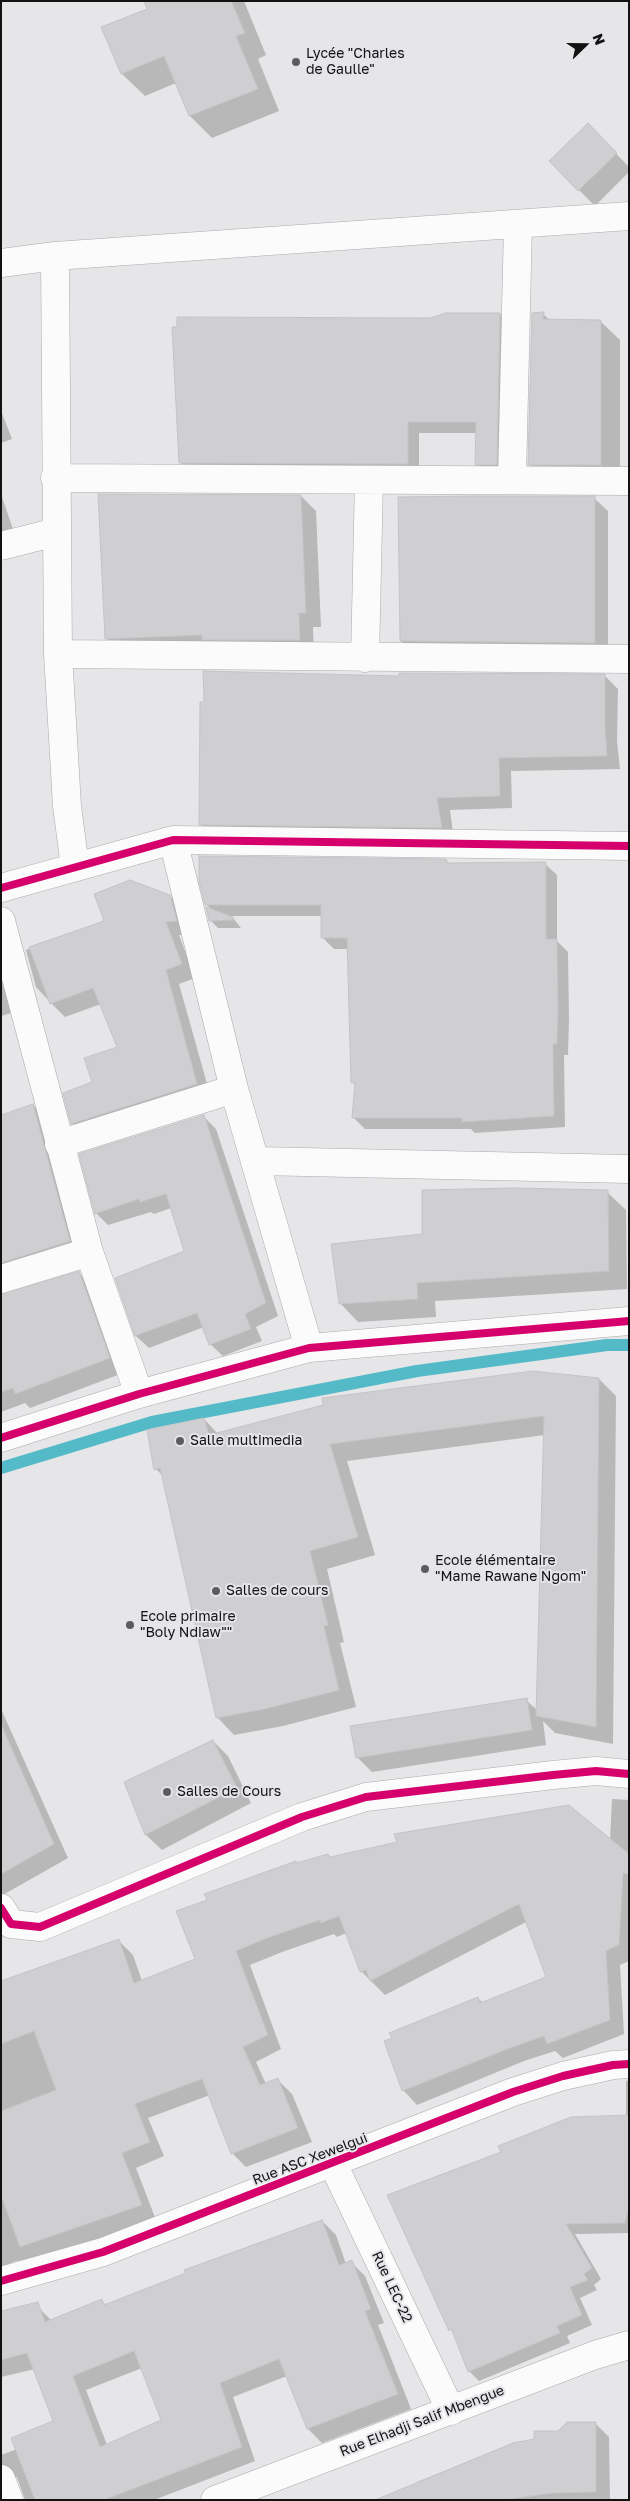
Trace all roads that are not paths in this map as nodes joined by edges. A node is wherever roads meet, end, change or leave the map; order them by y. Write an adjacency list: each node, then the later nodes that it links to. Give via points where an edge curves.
1 (629, 216): 2 (street)
2 (518, 224): 3 (street); 6 (street)
3 (55, 256): 4 (street); 5 (street)
4 (1, 263)
5 (55, 478): 7 (street); 9 (street)
6 (512, 478): 7 (street); 8 (street)
7 (369, 480): 12 (street)
8 (629, 481)
9 (56, 532): 10 (street); 11 (street)
10 (1, 546)
11 (58, 654): 12 (street); 16 (street, via 67,806)
12 (365, 658): 13 (street)
13 (629, 659)
14 (173, 840): 15 (street); 16 (street); 19 (street)
15 (629, 846)
16 (75, 868): 17 (street)
17 (1, 888)
18 (1, 921): 20 (street)
19 (234, 1090): 20 (street); 21 (street)
20 (59, 1144): 23 (street)
21 (257, 1161): 22 (street); 26 (street)
22 (629, 1169)
23 (89, 1252): 24 (street); 27 (street)
24 (1, 1278)
25 (629, 1321): 26 (street)
26 (309, 1348): 27 (street)
27 (139, 1394): 28 (street)
28 (1, 1438)
29 (629, 1774): 30 (street, via 596,1771 366,1797 302,1817 40,1926 11,1924)
30 (1, 1908)
31 (629, 2064): 32 (street, Rue ASC Xewelgui, via 563,2076 513,2092)
32 (333, 2164): 33 (street, Rue ASC Xewelgui, via 103,2252); 35 (street, Rue LEC-22)
33 (1, 2281)
34 (629, 2345): 35 (street, Rue Elhadji Salif Mbengue)
35 (451, 2411): 38 (street, Rue Elhadji Salif Mbengue)
36 (1, 2479): 37 (street)
37 (9, 2500)
38 (215, 2500)

